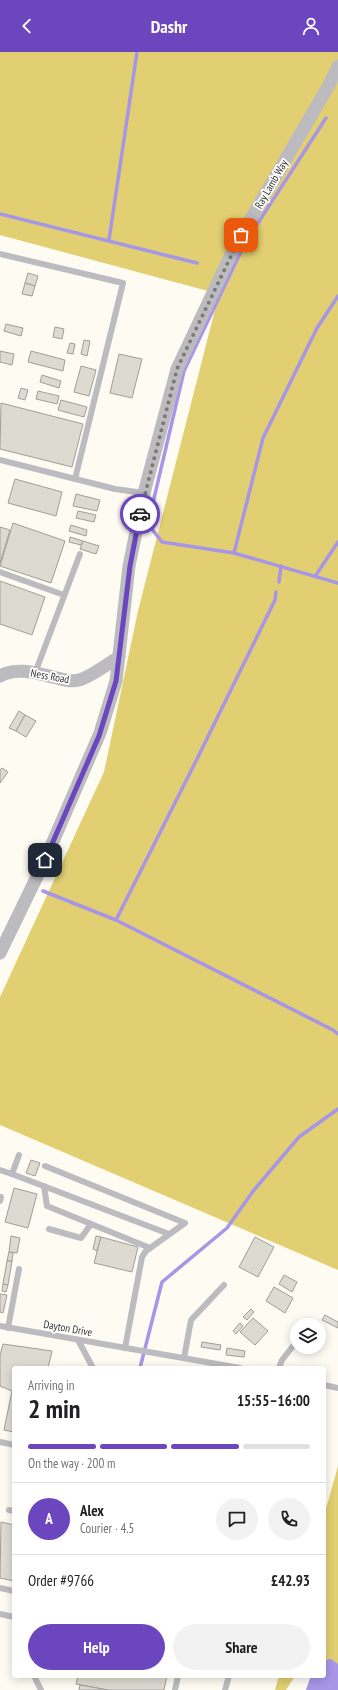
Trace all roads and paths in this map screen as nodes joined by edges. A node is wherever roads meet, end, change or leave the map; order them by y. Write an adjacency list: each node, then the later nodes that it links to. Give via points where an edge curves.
1 (338, 66): 5 (street, Ray Lamb Way, via 235,246 177,369)
2 (0, 254): 4 (lane, via 123,284)
3 (0, 460): 4 (lane)
4 (75, 479): 5 (lane)
5 (144, 493): 9 (street, Ray Lamb Way, via 130,566)
6 (80, 554): 8 (lane)
7 (0, 572): 8 (lane)
8 (64, 595): 10 (lane)
9 (119, 658): 10 (street, Ness Road, via 78,680 68,681); 12 (street, Ray Lamb Way, via 116,681 99,736 45,860)
10 (34, 673): 11 (street, Ness Road, via 18,671)
11 (0, 676)
12 (0, 953)
13 (19, 1156): 16 (lane)
14 (45, 1166): 20 (lane, via 186,1223)
15 (0, 1170): 16 (lane)
16 (12, 1174): 17 (lane)
17 (44, 1186): 18 (lane, via 47,1206); 20 (lane)
18 (91, 1224): 19 (lane, via 81,1238); 21 (lane)
19 (49, 1229)
20 (169, 1234): 21 (lane)
21 (150, 1248): 27 (lane, via 142,1257)
22 (19, 1268): 25 (lane)
23 (224, 1285): 29 (lane, via 192,1320)
24 (0, 1326): 25 (lane, Dayton Drive)
25 (8, 1328): 26 (lane, Dayton Drive)
26 (78, 1340): 27 (lane, Dayton Drive); 30 (lane)
27 (125, 1348): 29 (lane, Dayton Drive)
28 (290, 1350): 32 (lane)
29 (184, 1358): 31 (lane)
30 (92, 1366)
31 (229, 1366)
32 (280, 1366)
33 (326, 1385): 34 (lane)
34 (338, 1388)
35 (0, 1442): 36 (lane)
36 (12, 1445)
37 (0, 1588): 38 (lane)
38 (12, 1591)
39 (0, 1614): 40 (lane)
40 (12, 1617)
41 (35, 1678): 44 (lane)
42 (178, 1678): 45 (lane)
43 (228, 1678): 46 (lane)
44 (41, 1690)
45 (175, 1690)
46 (225, 1690)

